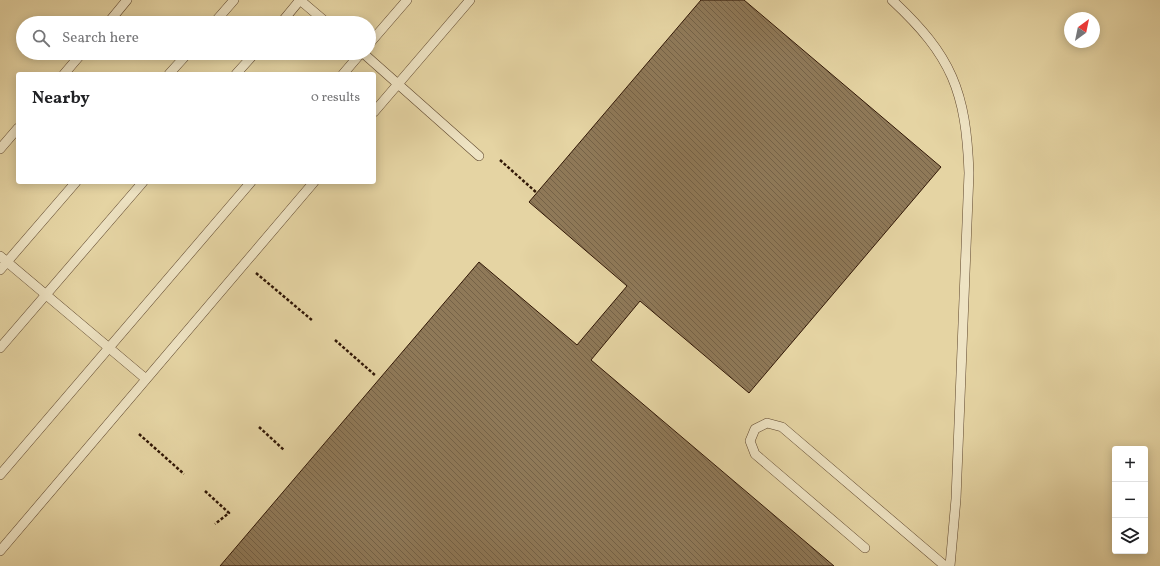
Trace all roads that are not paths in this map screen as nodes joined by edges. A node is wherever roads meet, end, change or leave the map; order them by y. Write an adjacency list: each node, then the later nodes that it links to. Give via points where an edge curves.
1 (127, 0): 7 (lane)
2 (234, 0): 8 (lane)
3 (300, 0): 9 (lane); 10 (lane)
4 (407, 0): 11 (lane)
5 (470, 0): 21 (lane)
6 (892, 0): 40 (lane, via 926,34 947,64 961,97 968,136 969,172 956,499)
7 (114, 16)
8 (220, 16)
9 (287, 16)
10 (319, 16)
11 (376, 36)
12 (76, 60): 17 (lane)
13 (182, 60): 18 (lane)
14 (249, 60): 19 (lane)
15 (356, 60): 20 (lane)
16 (370, 60): 21 (lane)
17 (66, 72)
18 (171, 72)
19 (238, 72)
20 (345, 72)
21 (398, 83): 22 (lane); 25 (lane)
22 (376, 110)
23 (16, 130): 24 (lane)
24 (0, 149)
25 (479, 156)
26 (74, 184): 30 (lane)
27 (141, 184): 32 (lane)
28 (249, 184): 34 (lane)
29 (312, 184): 35 (lane)
30 (3, 259): 31 (lane); 32 (lane)
31 (0, 270)
32 (45, 295): 33 (lane); 34 (lane)
33 (0, 348)
34 (109, 349): 35 (lane); 36 (lane)
35 (146, 379): 38 (lane)
36 (0, 475)
37 (865, 548): 39 (lane, via 755,454 750,441 755,429 767,423 782,427)
38 (0, 551)
39 (944, 566)
40 (950, 566)

